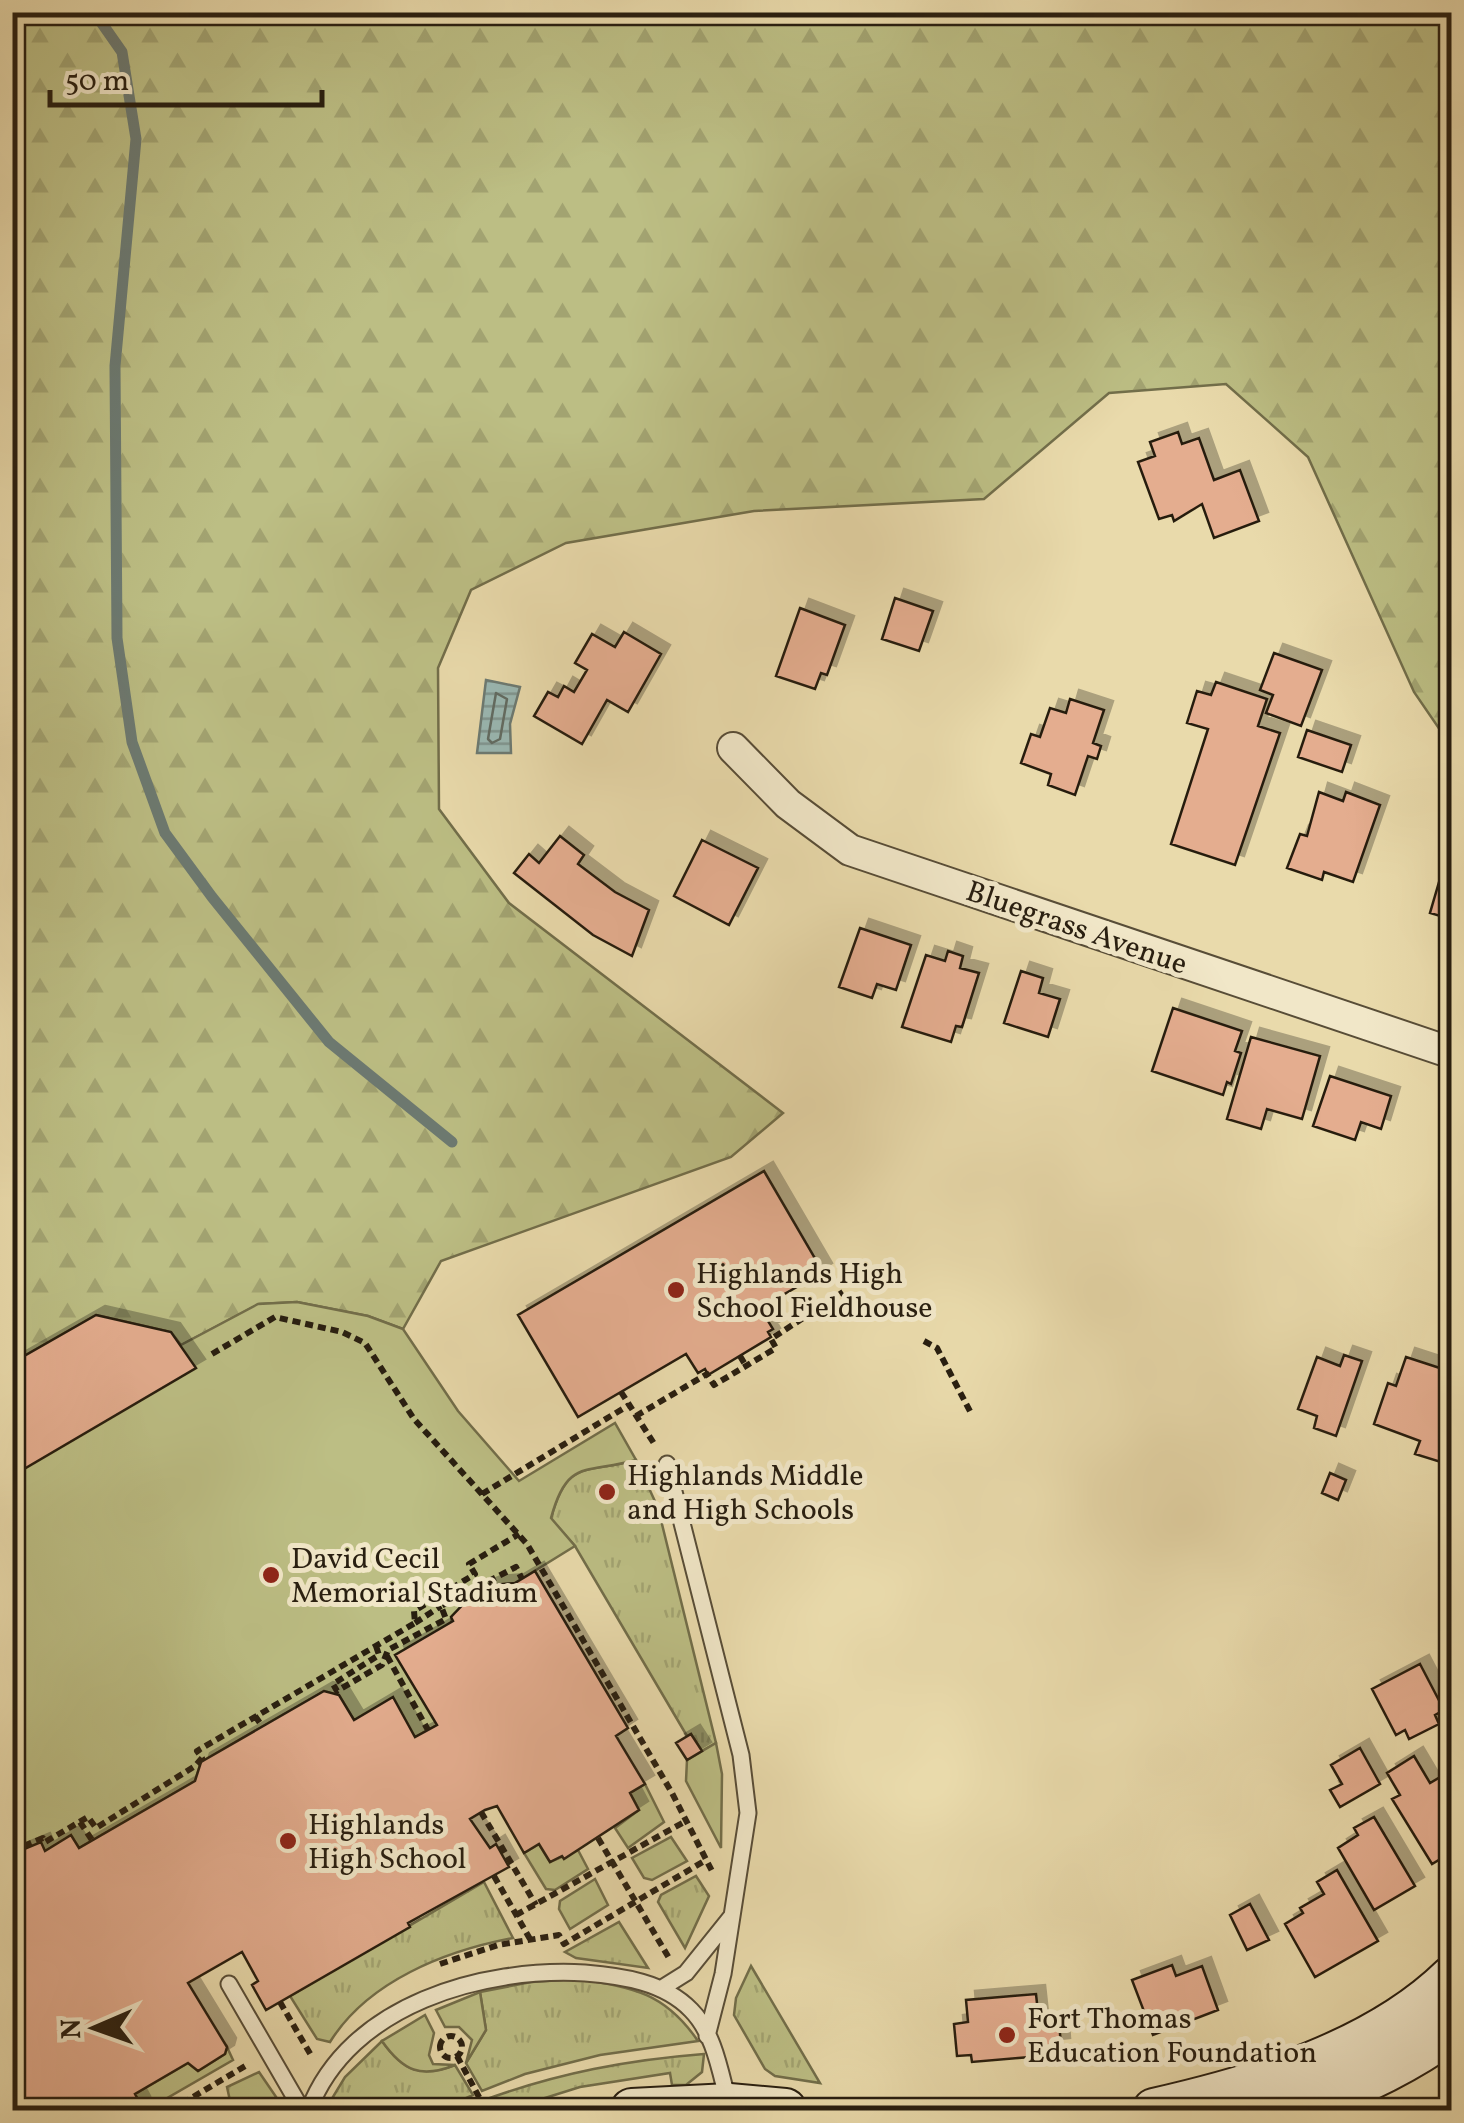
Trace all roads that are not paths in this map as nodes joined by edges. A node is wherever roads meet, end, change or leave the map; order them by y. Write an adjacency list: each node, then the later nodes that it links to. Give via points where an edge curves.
1 (733, 748): 2 (street, Bluegrass Avenue, via 788,804 850,850)
2 (1452, 1054)
3 (667, 1464): 4 (lane, via 741,1754 748,1813)
4 (734, 1914): 7 (lane); 9 (lane)
5 (1452, 1978): 11 (main road, via 1353,2045)
6 (229, 1984): 12 (lane)
7 (662, 1988): 9 (lane, via 693,2011); 12 (lane, via 611,1975 547,1971 452,1989 364,2037)
8 (1452, 2030): 15 (main road, via 1334,2095)
9 (707, 2036): 10 (lane)
10 (729, 2105): 13 (main road); 14 (main road)
11 (1181, 2107)
12 (305, 2110)
13 (632, 2110)
14 (785, 2110)
15 (1288, 2110)

